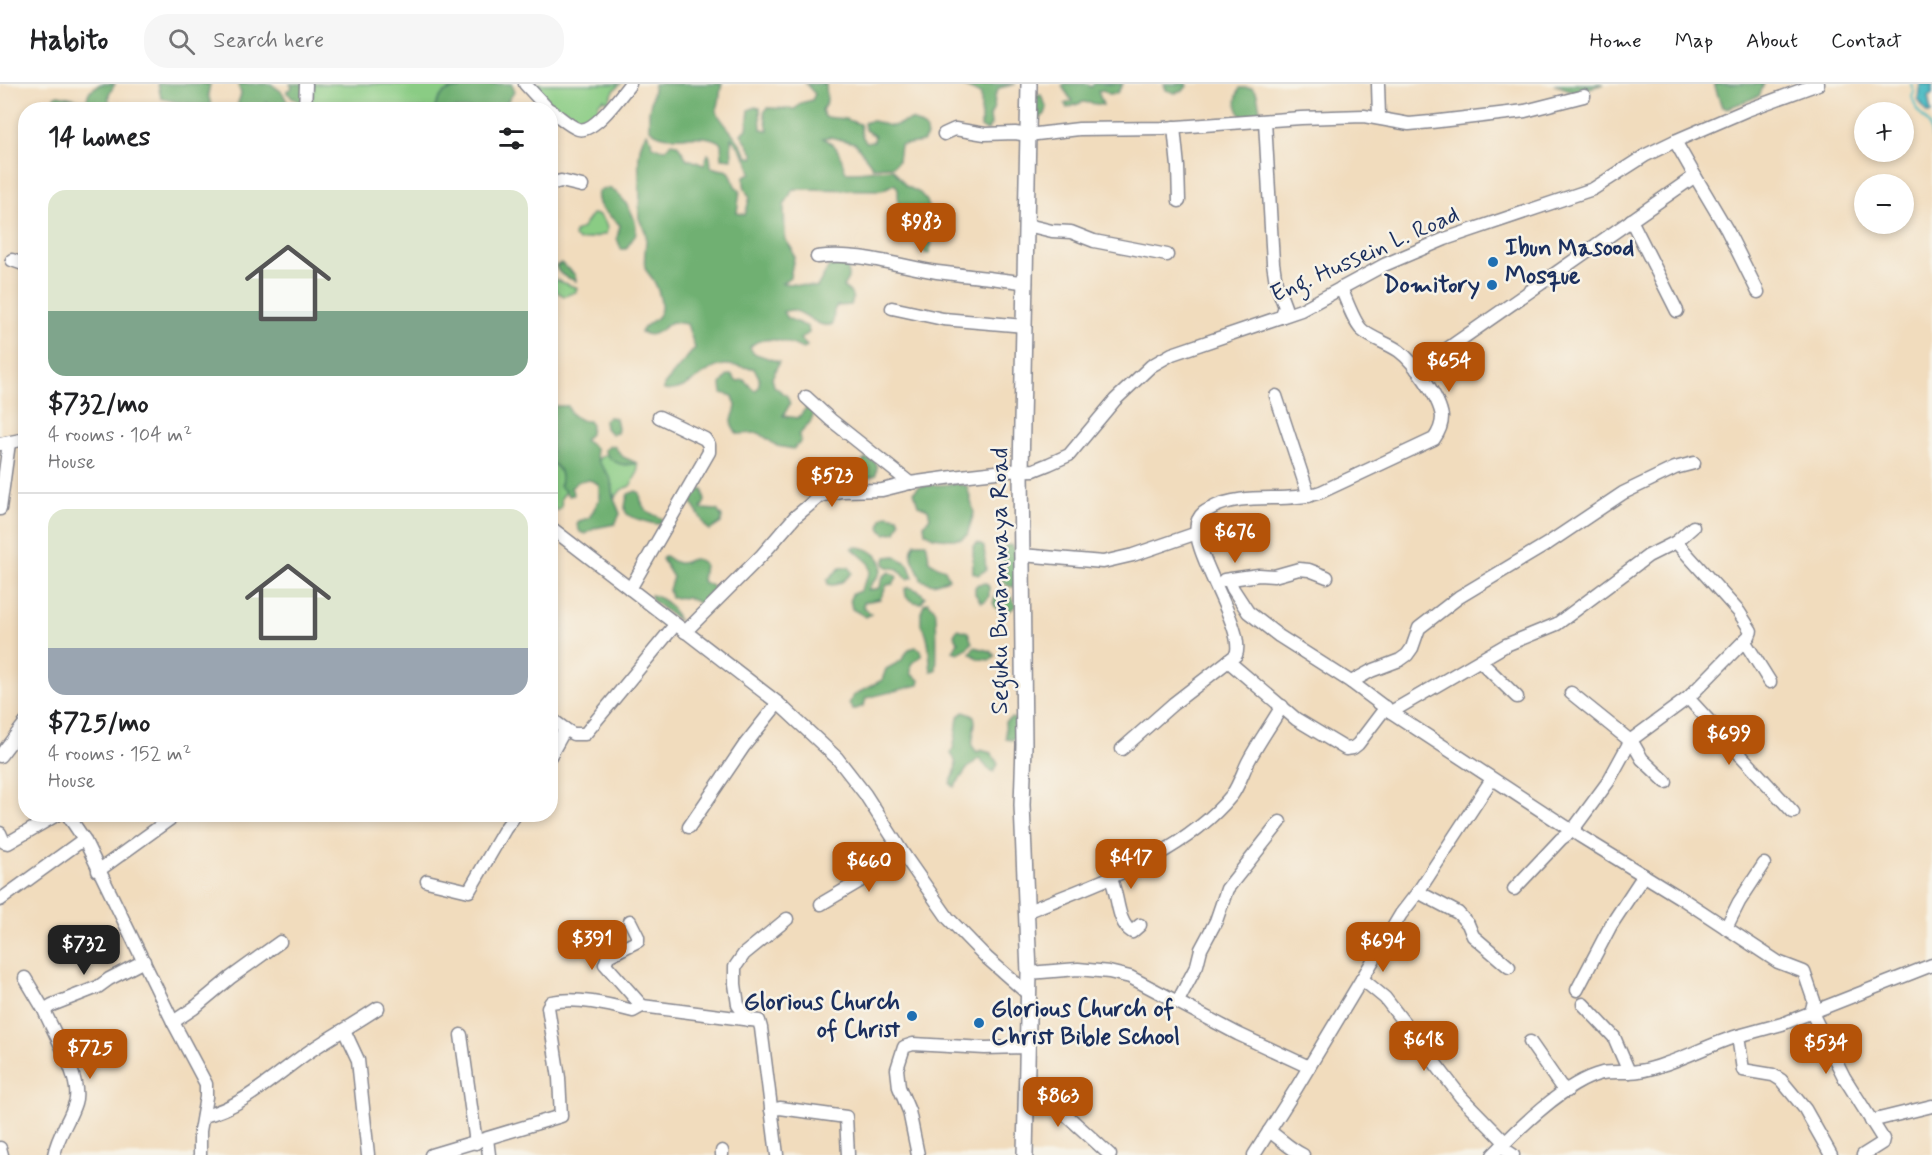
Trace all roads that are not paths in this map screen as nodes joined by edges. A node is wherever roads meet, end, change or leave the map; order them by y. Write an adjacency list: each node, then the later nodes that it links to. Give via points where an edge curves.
1 (306, 84): 8 (street)
2 (525, 84): 9 (street)
3 (630, 84): 10 (street, via 591,127 578,129)
4 (1029, 84): 15 (main road, Seguku Bunamwaya Road)
5 (1378, 84): 11 (street)
6 (1818, 84): 16 (street, Eng. Hussein L. Road)
7 (1584, 96): 11 (street, via 1525,111 1431,122 1409,124)
8 (305, 102)
9 (542, 102)
10 (558, 116)
11 (1379, 117): 12 (street)
12 (1265, 121): 13 (street); 32 (street, via 1273,263 1285,307)
13 (1174, 127): 15 (street, via 1079,129); 20 (street)
14 (944, 134): 15 (street, via 955,129)
15 (1028, 135): 22 (main road, Seguku Bunamwaya Road)
16 (1675, 141): 17 (street); 28 (street, Eng. Hussein L. Road, via 1593,189 1444,239)
17 (1695, 176): 21 (street); 29 (street)
18 (558, 182): 19 (street)
19 (582, 186)
20 (1179, 201)
21 (1631, 220): 31 (street); 34 (street)
22 (1027, 225): 23 (street); 27 (main road, Seguku Bunamwaya Road)
23 (1167, 255)
24 (817, 258): 27 (street, via 850,256)
25 (12, 260): 26 (street)
26 (18, 262)
27 (1026, 283): 33 (main road, Seguku Bunamwaya Road)
28 (1341, 288): 32 (street, Eng. Hussein L. Road); 34 (street, via 1360,329 1400,351)
29 (1758, 292)
30 (892, 308): 33 (street, via 943,319)
31 (1677, 311)
32 (1281, 317): 40 (street, Eng. Hussein L. Road, via 1161,360 1115,400 1069,454 1042,467)
33 (1025, 326): 40 (main road, Seguku Bunamwaya Road)
34 (1417, 370): 42 (street, via 1442,418 1434,438)
35 (1276, 396): 42 (street)
36 (806, 397): 41 (street)
37 (659, 417): 52 (street, via 705,439 709,452)
38 (5, 444): 43 (street)
39 (1694, 463): 57 (street, via 1623,494 1459,597 1419,628 1407,655)
40 (1021, 471): 41 (street, Eng. Hussein L. Road); 48 (main road, Seguku Bunamwaya Road)
41 (910, 483): 53 (street, Eng. Hussein L. Road, via 829,493 813,501)
42 (1309, 496): 46 (street, via 1252,499 1216,506 1202,513)
43 (0, 509)
44 (1693, 527): 47 (street)
45 (558, 533): 52 (street)
46 (1197, 533): 48 (street, via 1103,562); 50 (street)
47 (1676, 542): 54 (street, via 1739,612 1751,632); 56 (street, via 1648,556 1557,624 1506,645)
48 (1022, 555): 94 (main road, Seguku Bunamwaya Road)
49 (1327, 577): 51 (street, via 1299,569 1274,576)
50 (1214, 580): 51 (street); 55 (street, via 1238,643 1236,655)
51 (1229, 580): 57 (street, via 1248,612)
52 (630, 589): 53 (street)
53 (680, 629): 62 (street); 66 (street, Eng. Hussein L. Road, via 585,734)
54 (1745, 642): 58 (street); 61 (street)
55 (1228, 661): 63 (street); 70 (street)
56 (1480, 661): 60 (street); 64 (street)
57 (1351, 682): 64 (street)
58 (1770, 682)
59 (1571, 693): 68 (street)
60 (1517, 697)
61 (1688, 698): 68 (street); 74 (street)
62 (778, 704): 80 (street); 84 (street, via 837,758)
63 (1282, 706): 64 (street, via 1346,749 1358,744); 88 (street, via 1249,759 1234,793 1206,823 1173,846)
64 (1389, 710): 72 (street)
65 (558, 724): 66 (street)
66 (565, 729): 69 (street)
67 (18, 732): 71 (street)
68 (1631, 740): 73 (street, via 1642,759); 81 (street, via 1608,782)
69 (558, 742)
70 (1122, 749)
71 (0, 756)
72 (1492, 778): 81 (street); 91 (street)
73 (1666, 782)
74 (1793, 813)
75 (44, 822): 82 (street, via 8,843)
76 (72, 822): 83 (street)
77 (166, 822): 86 (street)
78 (510, 822): 89 (street, via 469,891)
79 (1280, 822): 108 (street, via 1227,889)
80 (689, 827)
81 (1572, 831): 87 (street); 90 (street)
82 (0, 833)
83 (84, 839): 86 (street); 92 (street)
84 (904, 855): 93 (street); 107 (street, via 948,918)
85 (1764, 864): 98 (street)
86 (98, 871): 100 (street)
87 (1644, 875): 98 (street); 106 (street, via 1611,925)
88 (1110, 877): 94 (street); 97 (street, via 1124,925 1132,932)
89 (427, 881)
90 (1514, 889)
91 (1418, 892): 102 (street, via 1458,913 1473,936); 105 (street)
92 (0, 900)
93 (821, 904)
94 (1026, 912): 103 (main road, Seguku Bunamwaya Road)
95 (787, 919): 114 (street, via 744,954 735,967 738,1005)
96 (630, 921): 110 (street, via 638,941 608,956 605,964)
97 (1140, 925)
98 (1726, 928): 113 (street, via 1778,962 1804,972 1814,1001)
99 (280, 942): 115 (street)
100 (144, 961): 112 (street, via 98,987); 115 (street)
101 (1932, 965): 113 (street)
102 (1509, 967)
103 (1029, 973): 107 (main road, Seguku Bunamwaya Road); 108 (street, via 1078,969 1109,972 1130,977)
104 (25, 978): 112 (street)
105 (1362, 979): 121 (street); 131 (street, via 1385,998)
106 (1577, 990)
107 (1028, 994): 120 (main road, Seguku Bunamwaya Road)
108 (1178, 1002): 121 (street)
109 (1583, 1004): 122 (street, via 1614,1037)
110 (642, 1006): 114 (street); 130 (street, via 633,1011 603,1003 551,1002 548,1011 561,1116)
111 (378, 1008): 116 (street)
112 (44, 1010): 134 (street, via 75,1081 75,1103)
113 (1812, 1013): 118 (street); 128 (street)
114 (749, 1020): 126 (street, via 759,1021 761,1028)
115 (173, 1022): 127 (street, via 206,1084)
116 (344, 1030): 127 (street, via 225,1110); 136 (street, via 358,1060)
117 (461, 1035): 130 (street)
118 (1738, 1036): 122 (street, via 1665,1064); 147 (street, via 1743,1070 1781,1080 1805,1109)
119 (1530, 1042): 124 (street)
120 (1027, 1047): 123 (main road, Seguku Bunamwaya Road); 141 (street, via 904,1047 897,1069 898,1087 909,1111)
121 (1309, 1067): 129 (street)
122 (1629, 1071): 124 (street, via 1598,1075)
123 (1027, 1078): 142 (main road, Seguku Bunamwaya Road); 143 (street)
124 (1567, 1091): 131 (street)
125 (1932, 1106): 128 (street)
126 (771, 1110): 139 (street); 140 (street, via 846,1117)
127 (203, 1116): 135 (street)
128 (1871, 1121): 148 (street, via 1883,1142)
129 (1269, 1131): 144 (street); 145 (street)
130 (482, 1141): 137 (street); 138 (street)
131 (1500, 1148): 146 (street)
132 (0, 1149): 133 (street)
133 (2, 1155)
134 (54, 1155)
135 (200, 1155)
136 (368, 1155)
137 (431, 1155)
138 (489, 1155)
139 (777, 1155)
140 (848, 1155)
141 (918, 1155)
142 (1025, 1155)
143 (1110, 1155)
144 (1254, 1155)
145 (1303, 1155)
146 (1513, 1155)
147 (1832, 1155)
148 (1863, 1155)

